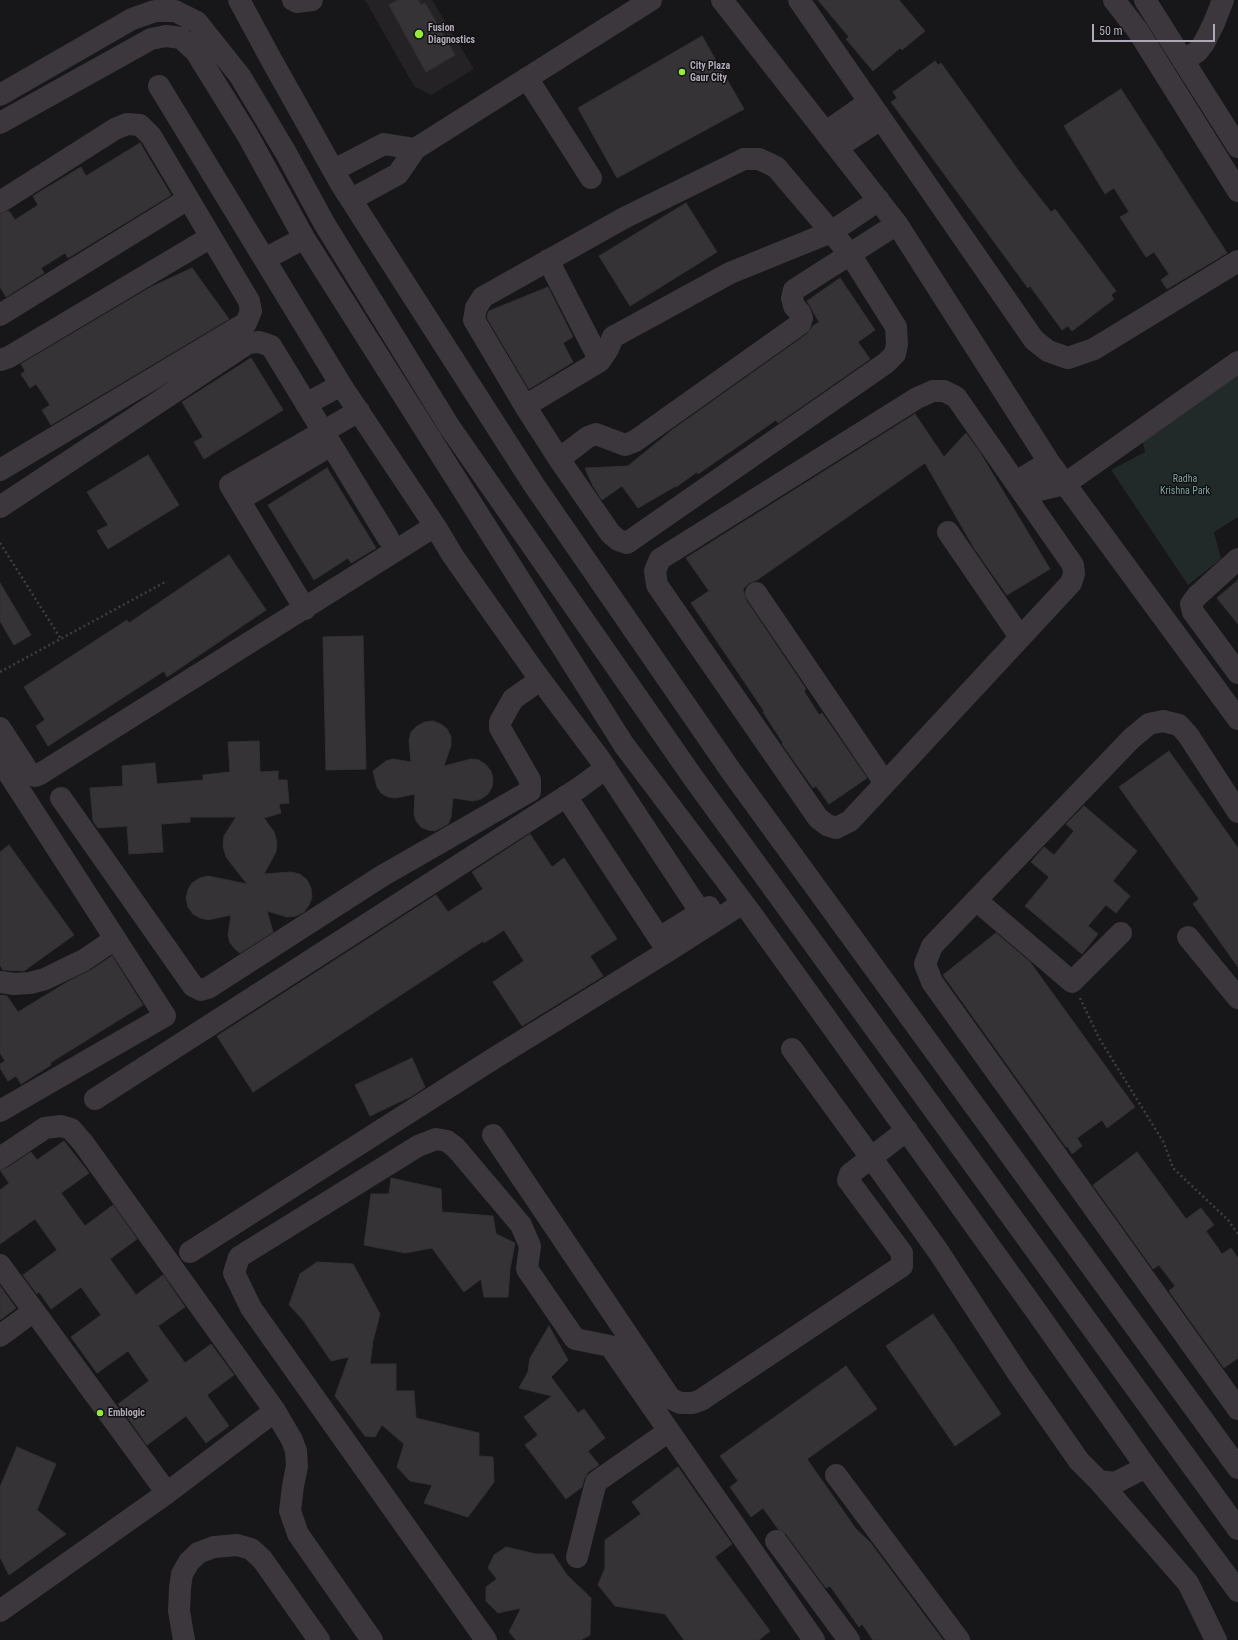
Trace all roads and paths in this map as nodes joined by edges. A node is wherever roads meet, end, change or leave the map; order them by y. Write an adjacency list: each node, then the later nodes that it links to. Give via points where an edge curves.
1 (239, 0): 12 (street)
2 (293, 0): 3 (street)
3 (312, 0)
4 (650, 0): 15 (street)
5 (722, 0): 21 (street)
6 (799, 0): 19 (street)
7 (1114, 0): 26 (street, via 1138,31)
8 (1145, 0): 13 (street)
9 (1223, 0): 13 (street, via 1204,43 1198,51)
10 (173, 6): 11 (street); 14 (street, via 197,22); 18 (street, via 132,19)
11 (175, 37): 16 (street, via 182,38 196,52); 20 (street, via 151,39)
12 (272, 61): 14 (street); 24 (street)
13 (1183, 61): 22 (street)
14 (240, 76): 16 (street); 102 (street, via 324,223 449,426 692,776)
15 (528, 78): 23 (street); 25 (street)
16 (213, 80): 34 (street, via 248,136)
17 (159, 86): 36 (street)
18 (0, 95)
19 (875, 111): 21 (street); 38 (street, via 1034,340 1048,351 1068,358 1094,349)
20 (0, 123)
21 (832, 140): 29 (street)
22 (1238, 147)
23 (415, 149): 24 (street, via 384,144); 28 (street, via 398,174)
24 (334, 170): 28 (street)
25 (591, 178)
26 (1238, 191)
27 (188, 199): 30 (street, via 151,136 140,125 127,124 115,129); 33 (street); 39 (street)
28 (352, 199): 100 (street, via 534,485 731,771)
29 (879, 200): 31 (street); 32 (street)
30 (0, 202)
31 (897, 224): 35 (street); 49 (street)
32 (831, 232): 35 (street); 37 (street, via 776,167 759,159 744,159 624,218); 41 (street, via 730,273 634,324 613,336)
33 (210, 237): 40 (street); 50 (street, via 249,301 251,311 246,323)
34 (304, 238): 36 (street); 69 (street)
35 (850, 254): 48 (street, via 794,290 794,306 802,318 800,324 788,333 635,441 625,445 596,434 588,437); 48 (street, via 896,328 895,354 886,363 627,543 610,533)
36 (265, 260): 43 (street)
37 (548, 260): 41 (street); 45 (street, via 484,296 476,308 474,320)
38 (1238, 261)
39 (0, 316)
40 (0, 360)
41 (600, 361): 45 (street)
42 (1238, 362): 51 (street)
43 (341, 385): 44 (street); 46 (street)
44 (306, 404): 47 (street); 53 (street, via 271,346 259,342 248,343)
45 (525, 406): 48 (street)
46 (359, 411): 47 (street); 54 (street)
47 (327, 438): 56 (street); 61 (street, via 230,485)
48 (559, 460)
49 (1049, 462): 51 (street); 52 (street)
50 (0, 470)
51 (1065, 484): 52 (street, via 1039,490); 67 (street)
52 (1022, 490): 62 (street, via 1073,565 1074,574 1071,583); 72 (street, via 956,397 944,391 933,391 917,398 660,559 655,571 657,585 818,818 836,828 850,821)
53 (0, 507)
54 (435, 526): 61 (street); 66 (street, via 452,556)
55 (948, 532): 62 (street)
56 (388, 538)
57 (0, 543): 63 (path)
58 (1238, 559): 65 (street, via 1191,604 1193,612)
59 (167, 581): 63 (path)
60 (756, 593): 72 (street)
61 (305, 609): 68 (street, via 40,774 30,774)
62 (1020, 637): 72 (street)
63 (61, 639): 64 (path)
64 (0, 672)
65 (1238, 674)
66 (540, 680): 70 (street); 74 (street, via 513,699 500,722 500,728 530,780 530,791 382,876 208,988 201,990 193,986)
67 (1238, 719)
68 (0, 728)
69 (624, 745): 70 (street); 76 (street)
70 (602, 763): 73 (street); 78 (street)
71 (3, 769): 81 (street)
72 (885, 783)
73 (566, 796): 82 (street); 87 (street)
74 (61, 798)
75 (1238, 812): 77 (street, via 1179,725 1163,721 1149,724 1132,738)
76 (739, 897): 78 (street); 89 (street)
77 (976, 900): 84 (street); 98 (street, via 932,946 925,964 932,982)
78 (705, 919): 82 (street)
79 (1121, 934): 84 (street)
80 (1188, 938): 85 (street)
81 (115, 939): 83 (street, via 84,960 45,980 14,984); 88 (street, via 165,1016)
82 (664, 945): 94 (street, via 496,1057)
83 (0, 982)
84 (1072, 982): 93 (path, via 1099,1038 1164,1142 1173,1168 1228,1220)
85 (1238, 998)
86 (792, 1049): 92 (street)
87 (95, 1099)
88 (0, 1111)
89 (907, 1130): 92 (street); 103 (street)
90 (493, 1135): 92 (street, via 670,1398 680,1403 701,1400 902,1266 902,1253 848,1180 850,1174)
91 (0, 1158): 99 (street, via 45,1128 61,1126 71,1129)
92 (871, 1158): 106 (street, via 938,1251 1074,1455)
93 (1238, 1234)
94 (190, 1252)
95 (0, 1265): 96 (street)
96 (34, 1311): 97 (street); 107 (street)
97 (0, 1336)
98 (1238, 1409)
99 (275, 1411): 107 (street); 115 (street, via 296,1452 297,1466 290,1511 298,1534)
100 (1210, 1430): 102 (street); 104 (street)
101 (669, 1431): 110 (street, via 596,1482); 116 (street, via 610,1346 575,1339 526,1269 530,1246 521,1225 456,1148 447,1141 436,1139 418,1146 239,1257 234,1273 251,1308); 117 (street)
102 (1182, 1450): 108 (street)
103 (1146, 1467): 106 (street, via 1115,1483); 111 (street)
104 (1238, 1468)
105 (836, 1475): 119 (street)
106 (1099, 1481): 120 (street, via 1188,1584)
107 (167, 1493): 112 (street)
108 (1238, 1529)
109 (776, 1541): 118 (street)
110 (577, 1557)
111 (1238, 1591)
112 (0, 1611)
113 (315, 1639): 114 (street, via 262,1559 251,1549 237,1545 214,1547 198,1553 182,1574 179,1611)
114 (184, 1640)
115 (372, 1640)
116 (486, 1640)
117 (814, 1640)
118 (849, 1640)
119 (959, 1640)
120 (1216, 1640)

